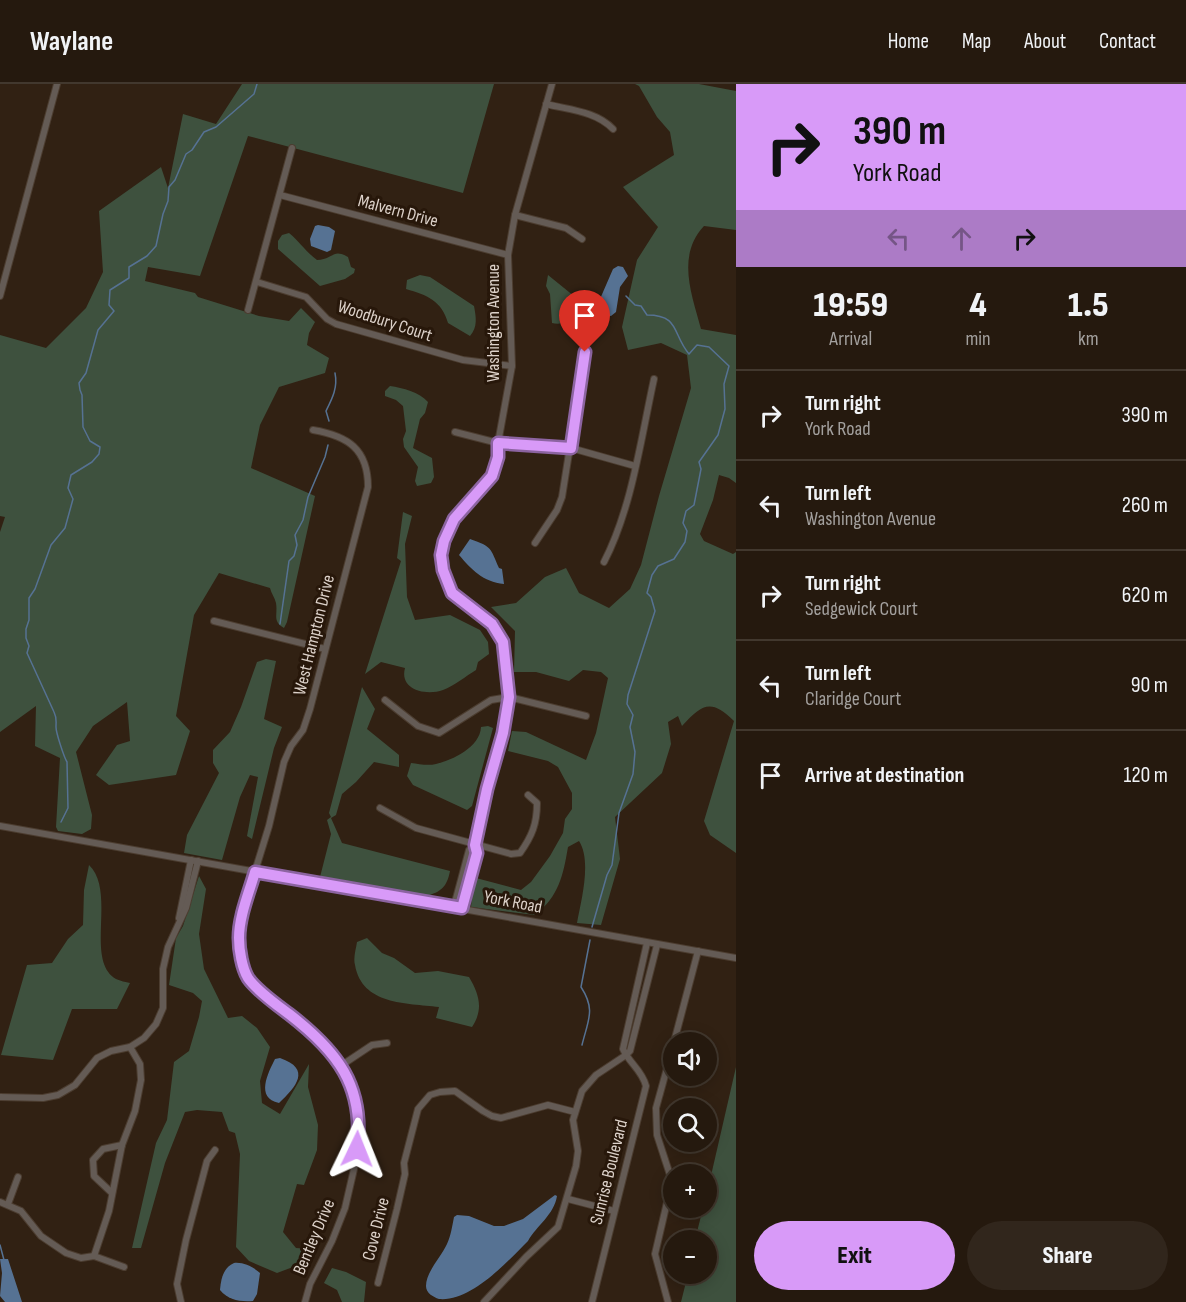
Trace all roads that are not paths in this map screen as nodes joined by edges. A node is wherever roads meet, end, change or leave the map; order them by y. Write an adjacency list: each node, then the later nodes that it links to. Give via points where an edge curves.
1 (57, 84): 11 (street)
2 (552, 84): 3 (street, Washington Avenue)
3 (546, 104): 4 (street, via 595,116); 7 (street, Washington Avenue)
4 (613, 129)
5 (292, 148): 6 (street)
6 (280, 195): 9 (street, Malvern Drive); 10 (street)
7 (515, 215): 8 (street, via 566,228); 9 (street, Washington Avenue)
8 (582, 239)
9 (508, 255): 14 (street, Washington Avenue)
10 (257, 282): 12 (street); 14 (street, Woodbury Court, via 306,297 336,324 463,360)
11 (0, 296)
12 (248, 310)
13 (585, 352): 19 (street)
14 (512, 366): 18 (street, Washington Avenue)
15 (654, 379): 20 (street)
16 (313, 430): 24 (street, West Hampton Drive, via 335,434 356,448 368,470 368,487)
17 (455, 432): 18 (street)
18 (498, 443): 19 (street); 25 (street, Washington Avenue, via 492,476 454,519 441,555 452,593 492,624 503,642)
19 (571, 448): 20 (street); 21 (street, via 562,497)
20 (635, 466): 22 (street)
21 (534, 543)
22 (604, 562)
23 (214, 621): 24 (street)
24 (325, 649): 33 (street, West Hampton Drive, via 303,730 284,762)
25 (509, 697): 26 (street, via 491,700 440,733 418,726); 27 (street); 31 (street, Washington Avenue)
26 (385, 700)
27 (586, 716)
28 (528, 795): 31 (street, via 537,803 537,817 532,836 520,853)
29 (380, 808): 31 (street, via 416,828)
30 (0, 826): 32 (street, York Road)
31 (475, 845): 34 (street, Washington Avenue, via 469,850); 35 (street, Washington Avenue, via 477,853)
32 (194, 860): 33 (street, York Road); 42 (street, via 163,969 163,1008 156,1024)
33 (255, 872): 34 (street, York Road); 44 (street, Bentley Drive, via 239,937 248,978)
34 (454, 906): 35 (street, York Road)
35 (462, 908): 36 (street, York Road)
36 (646, 943): 37 (street, York Road); 43 (street, via 623,1048)
37 (657, 945): 38 (street, York Road); 43 (street, via 632,1047)
38 (698, 951): 39 (street, York Road); 40 (street)
39 (736, 958)
40 (677, 1032)
41 (387, 1043): 44 (street, via 372,1045)
42 (130, 1047): 46 (street, via 98,1058 75,1085 58,1095); 48 (street, via 140,1064 141,1080)
43 (626, 1055): 47 (street, Sunrise Boulevard, via 586,1084); 55 (street, Sunrise Boulevard, via 646,1086)
44 (342, 1065): 60 (street, Bentley Drive, via 354,1094 360,1129 354,1169 345,1208)
45 (663, 1083): 63 (street, via 656,1108 657,1135 672,1181 655,1254)
46 (0, 1097)
47 (575, 1112): 52 (street, Sunrise Boulevard, via 578,1151); 58 (street, Cove Drive, via 548,1105 501,1118 483,1111 455,1091 430,1095 418,1109)
48 (122, 1145): 51 (street); 51 (street, via 103,1149 93,1160 94,1176)
49 (215, 1150): 59 (street, via 207,1161 186,1240 177,1284)
50 (18, 1177): 54 (street)
51 (112, 1193): 56 (street)
52 (568, 1199): 55 (street); 61 (street, Sunrise Boulevard, via 558,1227)
53 (0, 1202): 54 (street)
54 (8, 1204): 56 (street, via 21,1211 41,1236 66,1254)
55 (614, 1211): 62 (street, Sunrise Boulevard)
56 (94, 1256): 57 (street)
57 (124, 1267)
58 (378, 1283)
59 (181, 1302)
60 (305, 1302)
61 (484, 1302)
62 (592, 1302)
63 (668, 1302)

